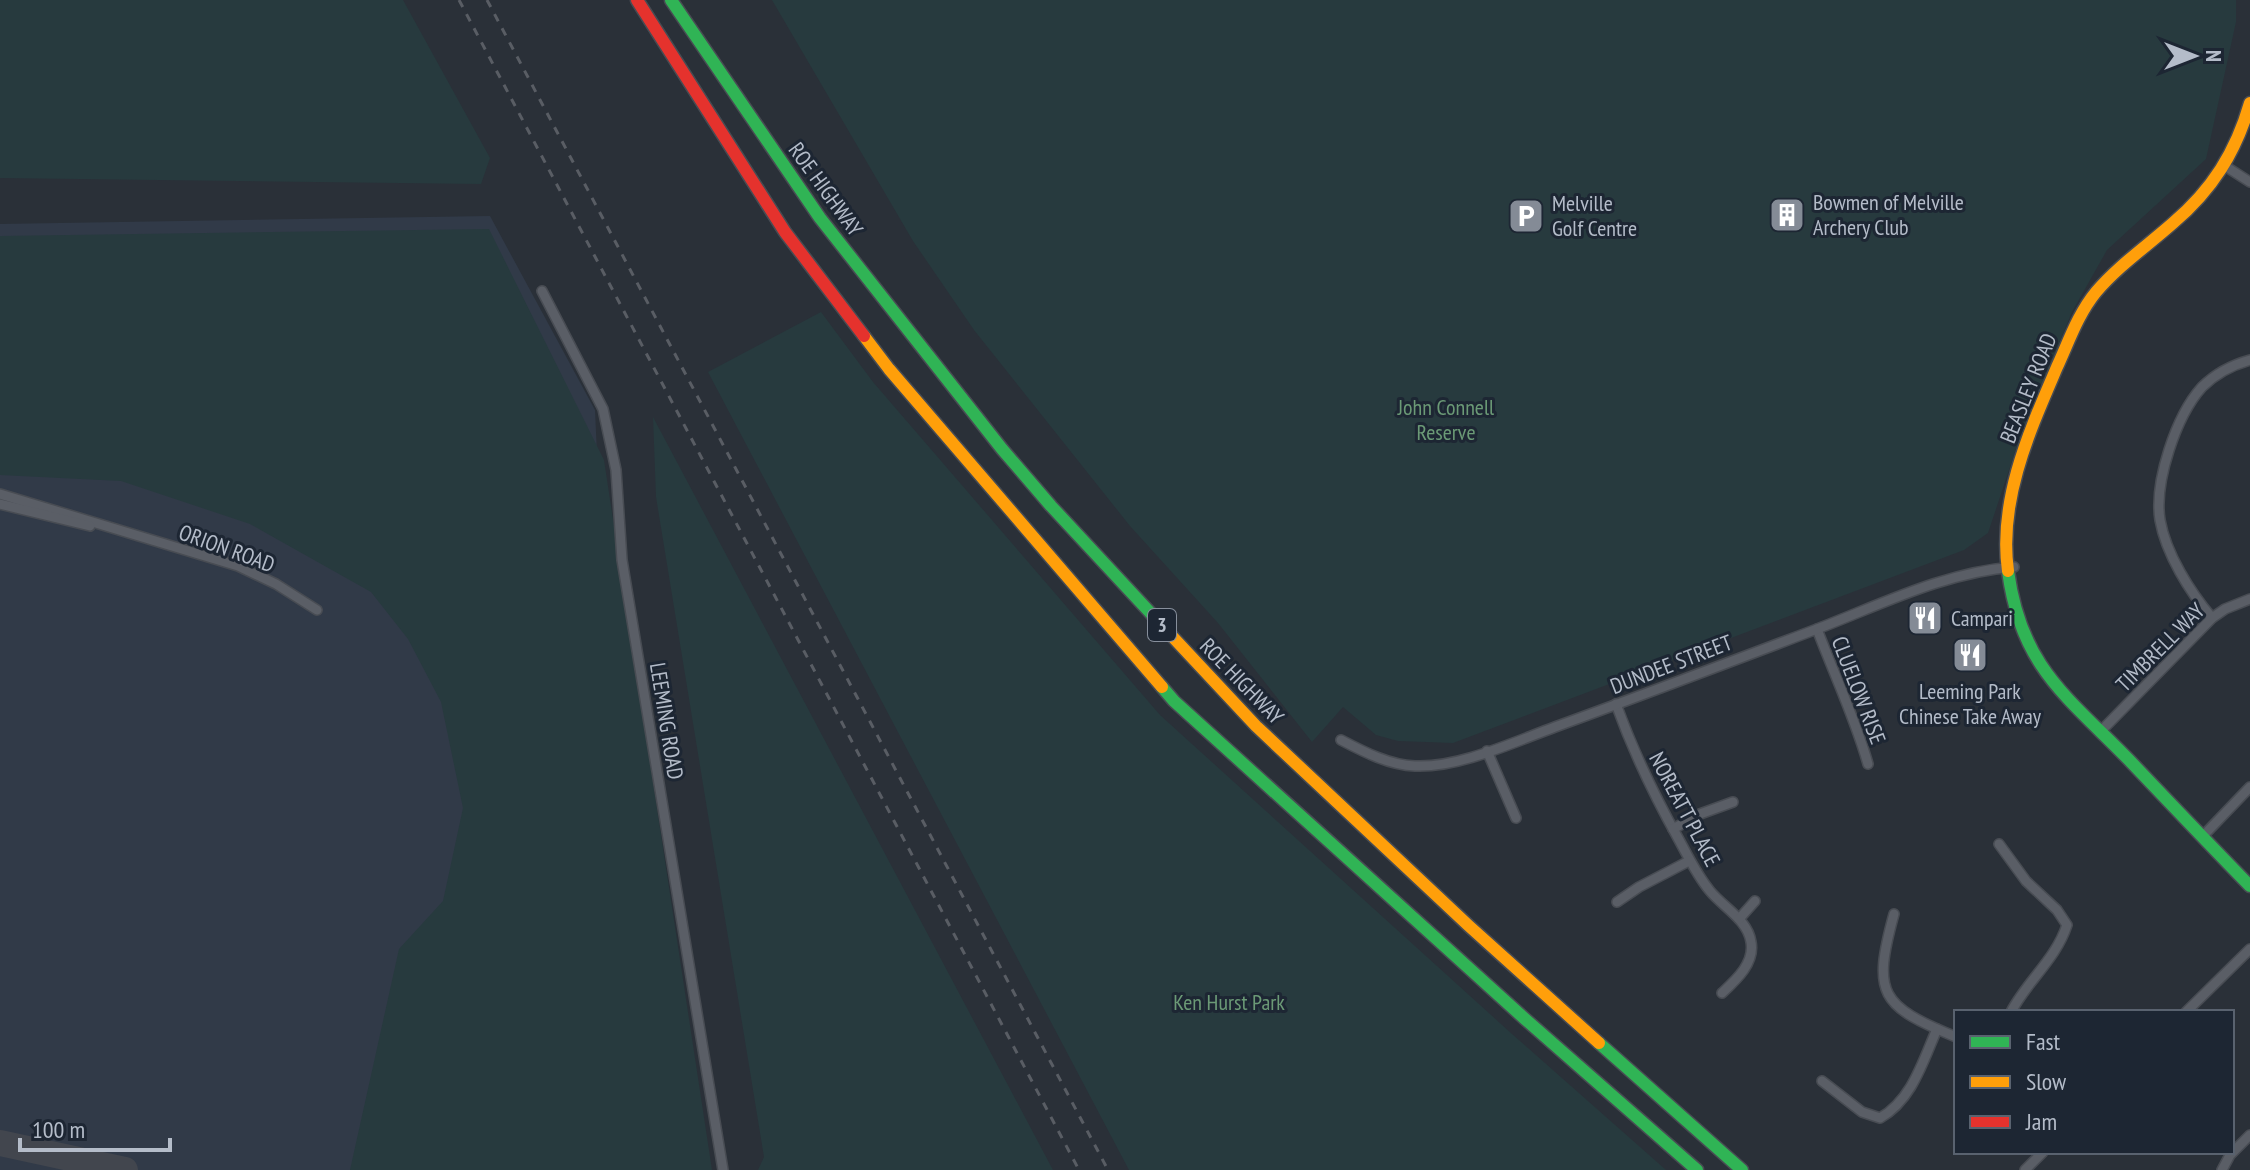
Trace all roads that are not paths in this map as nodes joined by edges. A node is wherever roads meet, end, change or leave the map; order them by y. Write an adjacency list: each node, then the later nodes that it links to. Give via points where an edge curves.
1 (637, 0): 45 (main road, 3, via 785,232 870,345 1174,701)
2 (671, 0): 46 (main road, ROE HIGHWAY / 3, via 820,218 1051,506 1256,726)
3 (2250, 103): 5 (main road, BEASLEY ROAD)
4 (2250, 130): 5 (main road, BEASLEY ROAD)
5 (2228, 168): 6 (street); 12 (main road, BEASLEY ROAD, via 2212,195 2119,276 2087,319 2025,472)
6 (2250, 182)
7 (542, 291): 44 (street, LEEMING ROAD, via 603,409 616,470 622,560)
8 (2250, 360): 15 (street, via 2217,374 2203,387 2185,414 2162,476 2160,520 2166,542)
9 (0, 494): 11 (street, ORION ROAD)
10 (0, 504): 11 (street, ORION ROAD)
11 (121, 532): 14 (street, ORION ROAD, via 238,566)
12 (2010, 567): 16 (street, DUNDEE STREET, via 1959,577); 18 (main road, BEASLEY ROAD, via 2032,634 2049,666)
13 (2250, 599): 15 (street, TIMBRELL WAY)
14 (317, 610)
15 (2212, 618): 18 (street, TIMBRELL WAY)
16 (1817, 629): 17 (street, DUNDEE STREET); 21 (street, CLUELOW RISE)
17 (1616, 704): 20 (street, DUNDEE STREET); 25 (street, NOREATT PLACE, via 1645,778)
18 (2098, 728): 26 (main road, BEASLEY ROAD)
19 (1341, 740): 20 (street, DUNDEE STREET, via 1365,753 1413,766 1439,765)
20 (1487, 751): 24 (street)
21 (1868, 764)
22 (2250, 787): 26 (street)
23 (1733, 802): 25 (street)
24 (1516, 818)
25 (1673, 829): 28 (street, NOREATT PLACE)
26 (2203, 836): 29 (main road, BEASLEY ROAD)
27 (1999, 844): 36 (street, via 2067,925 2061,943)
28 (1689, 861): 31 (street); 33 (street, NOREATT PLACE, via 1713,895)
29 (2250, 886)
30 (1755, 901): 33 (street)
31 (1617, 902)
32 (1894, 914): 38 (street, via 1883,955 1889,995 1911,1017)
33 (1739, 919): 35 (street, NOREATT PLACE, via 1749,933 1749,960)
34 (2250, 949): 37 (street)
35 (1722, 993)
36 (2012, 1010)
37 (2188, 1010)
38 (1937, 1029): 39 (street); 40 (street, via 1910,1088 1895,1109 1880,1118 1862,1112)
39 (1954, 1036)
40 (1822, 1081)
41 (2250, 1135): 42 (street)
42 (2234, 1151)
43 (2041, 1154): 47 (street)
44 (723, 1170)
45 (1697, 1170)
46 (1742, 1170)
47 (2025, 1170)

